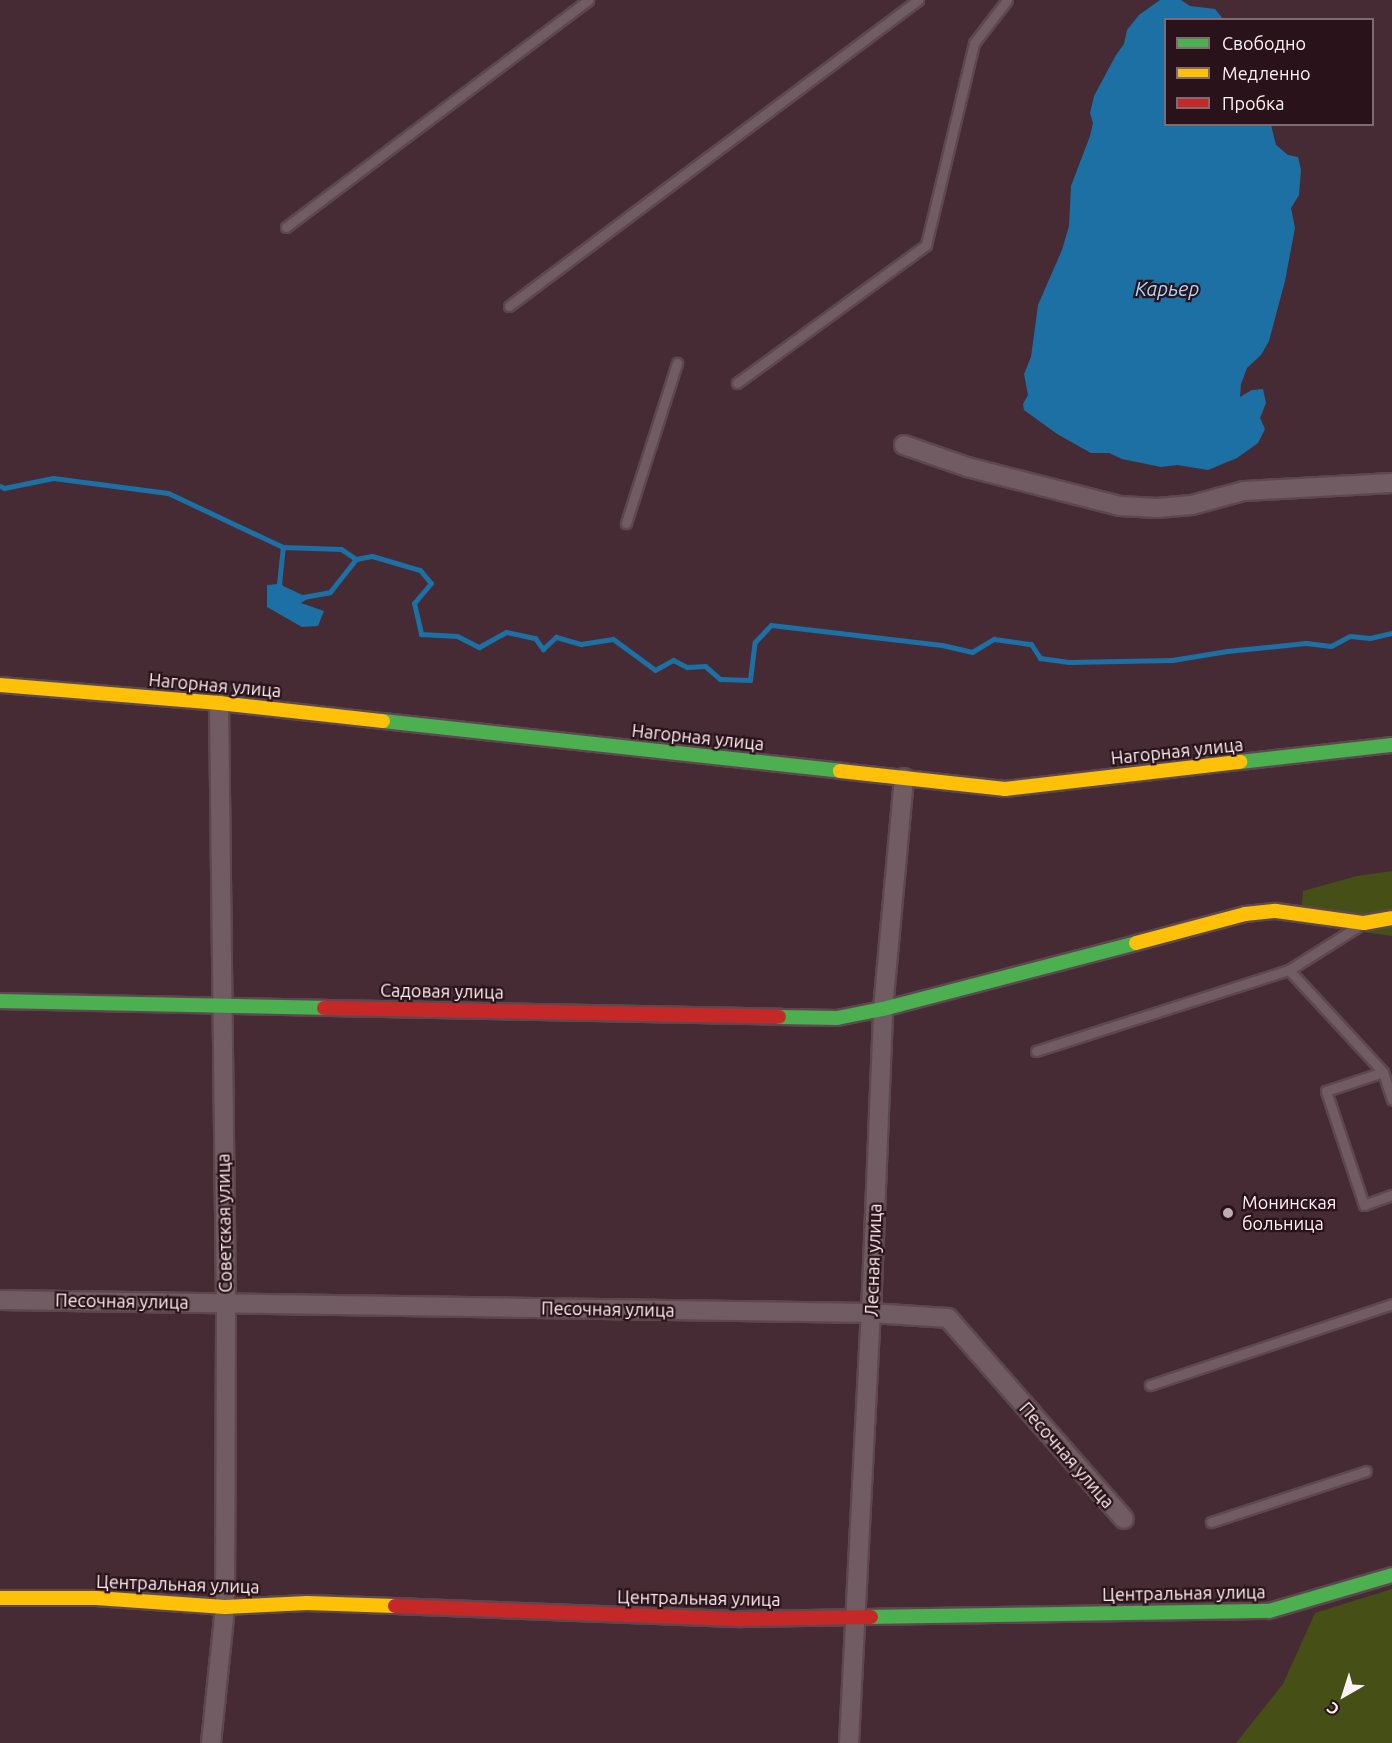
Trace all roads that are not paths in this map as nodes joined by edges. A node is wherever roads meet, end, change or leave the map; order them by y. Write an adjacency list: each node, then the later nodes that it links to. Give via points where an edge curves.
1 (588, 0): 4 (lane)
2 (918, 0): 5 (lane)
3 (1007, 0): 7 (lane, via 974,43 926,245)
4 (286, 227)
5 (509, 306)
6 (677, 363): 10 (lane)
7 (737, 383)
8 (904, 445): 9 (street, via 968,467 1120,506 1169,507 1244,491)
9 (1392, 483)
10 (626, 524)
11 (0, 685): 12 (street, Нагорная улица)
12 (219, 703): 14 (street, Нагорная улица); 19 (street, Советская улица)
13 (1392, 745): 14 (street, Нагорная улица, via 1005,789)
14 (904, 778): 20 (street, Лесная улица)
15 (1392, 918): 16 (street, Садовая улица)
16 (1364, 923): 17 (lane); 20 (street, Садовая улица, via 1276,910 1245,914)
17 (1289, 970): 21 (lane); 22 (lane)
18 (0, 1001): 19 (street, Садовая улица)
19 (221, 1004): 20 (street, Садовая улица, via 837,1018); 26 (street, Советская улица)
20 (882, 1009): 28 (street, Лесная улица)
21 (1036, 1051)
22 (1383, 1072): 23 (lane); 24 (lane, via 1326,1091 1364,1205)
23 (1392, 1100)
24 (1392, 1195)
25 (0, 1300): 26 (street, Песочная улица)
26 (226, 1303): 28 (street, Песочная улица); 35 (street, Советская улица)
27 (1392, 1304): 29 (lane)
28 (871, 1313): 31 (street, Песочная улица, via 948,1318); 36 (street, Лесная улица)
29 (1150, 1385)
30 (1366, 1471): 32 (lane)
31 (1124, 1519)
32 (1211, 1522)
33 (1392, 1575): 36 (street, Центральная улица, via 1269,1611)
34 (0, 1598): 35 (street, Центральная улица, via 96,1598)
35 (225, 1607): 36 (street, Центральная улица, via 307,1603 741,1619); 37 (street, Советская улица)
36 (856, 1616): 38 (street, Лесная улица)
37 (210, 1743)
38 (849, 1743)

